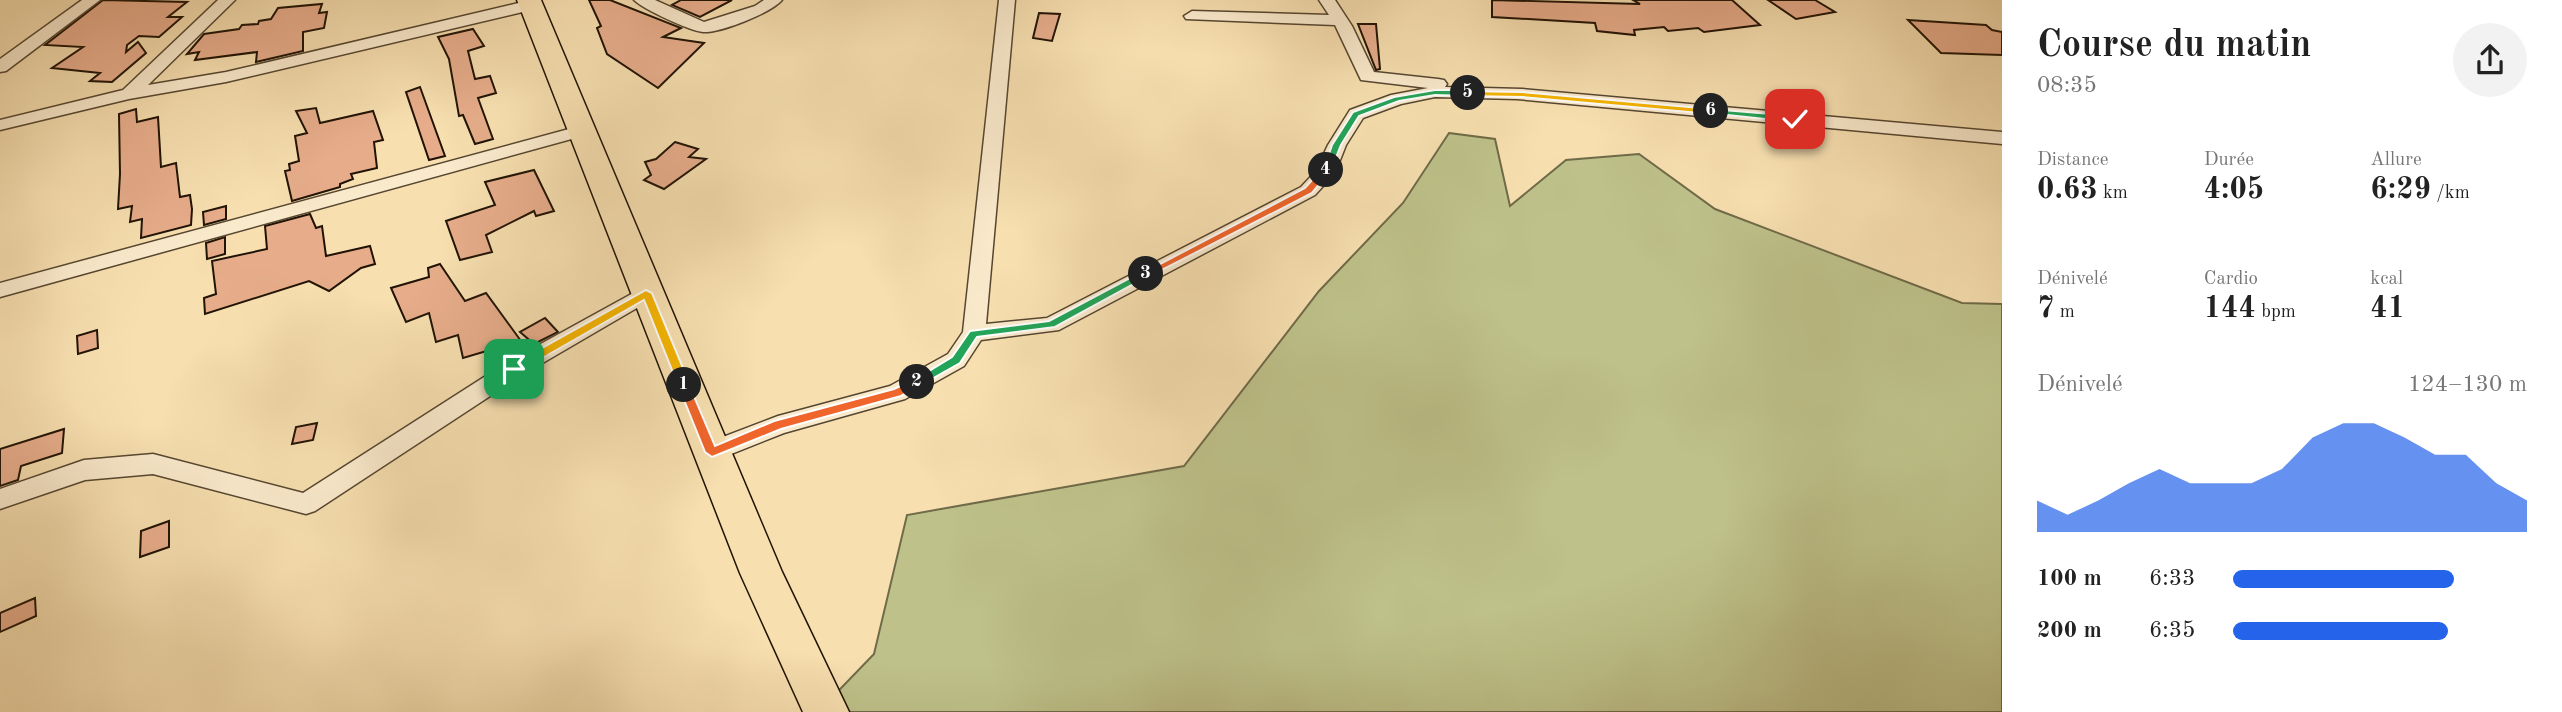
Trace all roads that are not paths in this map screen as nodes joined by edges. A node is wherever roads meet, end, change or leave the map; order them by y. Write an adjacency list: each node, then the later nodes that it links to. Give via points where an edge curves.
1 (92, 0): 10 (street)
2 (227, 0): 11 (street)
3 (642, 0): 4 (street, via 701,27 761,9)
4 (774, 0)
5 (1007, 0): 18 (street)
6 (1327, 0): 9 (street)
7 (530, 2): 11 (street, via 226,77); 14 (main road)
8 (1192, 16): 9 (street)
9 (1340, 20): 12 (street, via 1367,76)
10 (0, 67)
11 (129, 94): 13 (street)
12 (1522, 94): 15 (street); 18 (street, via 1435,92 1356,114 1325,173 1308,191 1051,325)
13 (0, 125)
14 (580, 131): 16 (street); 17 (main road)
15 (2002, 138)
16 (0, 290)
17 (646, 293): 19 (main road); 20 (street, via 514,369 306,503 153,464 84,470)
18 (974, 334): 19 (street, via 956,360 897,393 778,425)
19 (712, 452): 21 (main road, via 761,573)
20 (0, 499)
21 (826, 712)

